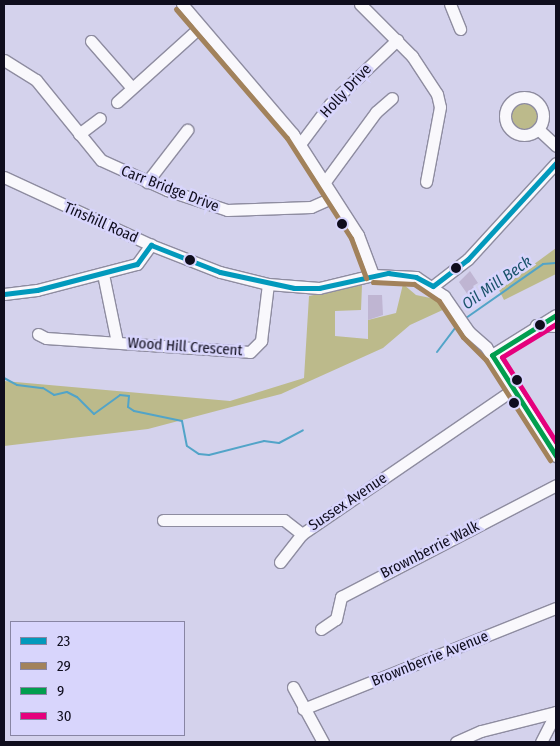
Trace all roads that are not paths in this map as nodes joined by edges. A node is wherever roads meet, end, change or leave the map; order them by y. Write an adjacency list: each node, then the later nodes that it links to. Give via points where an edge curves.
1 (182, 4): 4 (street)
2 (360, 4): 6 (street)
3 (450, 4): 5 (street)
4 (199, 28): 9 (street); 16 (street)
5 (460, 29)
6 (397, 40): 16 (street, Holly Drive, via 330,104); 21 (street, via 424,72 439,101)
7 (91, 41): 9 (street, via 103,50)
8 (4, 60): 15 (street, Carr Bridge Drive, via 36,80)
9 (132, 88): 11 (street)
10 (392, 98): 22 (street, via 376,112)
11 (118, 102)
12 (100, 118): 15 (street)
13 (538, 129): 17 (street)
14 (187, 130): 20 (street)
15 (79, 134): 20 (street, Carr Bridge Drive, via 101,160)
16 (300, 144): 22 (street)
17 (556, 146)
18 (556, 163): 28 (street, via 468,259)
19 (4, 177): 24 (street, Tinshill Road)
20 (147, 182): 23 (street, Carr Bridge Drive, via 222,210 312,207)
21 (426, 182)
22 (324, 183): 23 (street)
23 (332, 197): 26 (street, via 365,249)
24 (150, 245): 25 (street, via 137,264); 27 (street, Tinshill Road, via 220,272)
25 (104, 274): 29 (street); 34 (street, Wood Hill Crescent)
26 (373, 275): 27 (street, Tinshill Road, via 319,288); 28 (street, Tinshill Road, via 408,276)
27 (268, 284): 34 (street, Wood Hill Crescent, via 261,341 250,352)
28 (433, 286): 35 (street)
29 (4, 294)
30 (556, 315): 31 (street)
31 (536, 325): 32 (street); 35 (street)
32 (556, 326)
33 (38, 334): 34 (street)
34 (116, 342)
35 (492, 355): 36 (street)
36 (512, 390): 37 (street); 40 (street, Sussex Avenue)
37 (556, 456)
38 (556, 485): 43 (street, Brownberrie Walk, via 341,596 336,619)
39 (163, 520): 40 (street, Sussex Avenue, via 284,520)
40 (302, 534): 41 (street)
41 (280, 562)
42 (556, 608): 45 (street, Brownberrie Avenue)
43 (321, 629)
44 (293, 687): 45 (street)
45 (304, 709): 47 (street)
46 (556, 712): 48 (street, via 481,731); 49 (street)
47 (323, 742)
48 (456, 742)
49 (540, 742)

